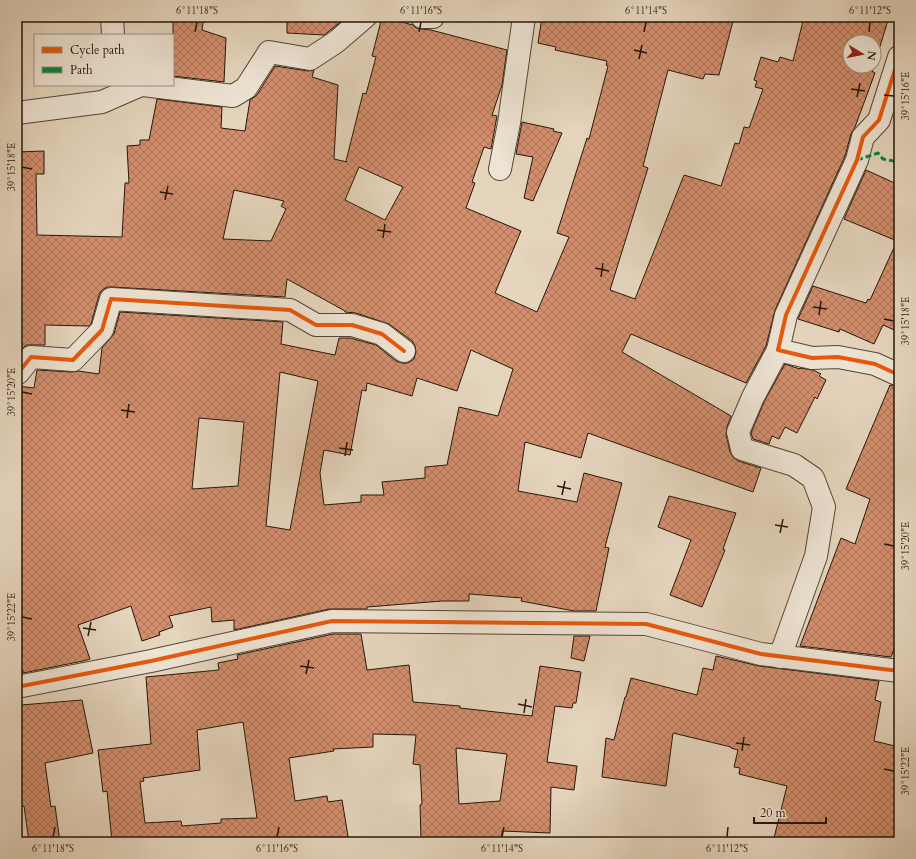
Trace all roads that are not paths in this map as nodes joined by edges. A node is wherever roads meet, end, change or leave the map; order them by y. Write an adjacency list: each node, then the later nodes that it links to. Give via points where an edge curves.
1 (112, 17): 6 (street)
2 (365, 17): 9 (street, via 336,42 310,59 269,52 246,88 233,96)
3 (422, 17): 4 (street)
4 (433, 17)
5 (524, 17): 12 (street)
6 (113, 34)
7 (899, 57): 13 (street, via 879,120 862,137 857,160 786,315)
8 (138, 86): 10 (street)
9 (150, 86)
10 (104, 94): 11 (street)
11 (17, 113)
12 (500, 170)
13 (778, 350): 16 (street, via 812,358 838,357 875,364); 17 (street, via 738,432 742,449 794,465 813,478 824,507 816,556)
14 (404, 351): 15 (street, via 382,334 352,325 316,325 290,310 110,300 102,330 73,360 31,357)
15 (17, 372)
16 (899, 375)
17 (780, 657): 18 (street); 19 (street, via 646,624 332,621 151,661)
18 (899, 671)
19 (17, 687)

